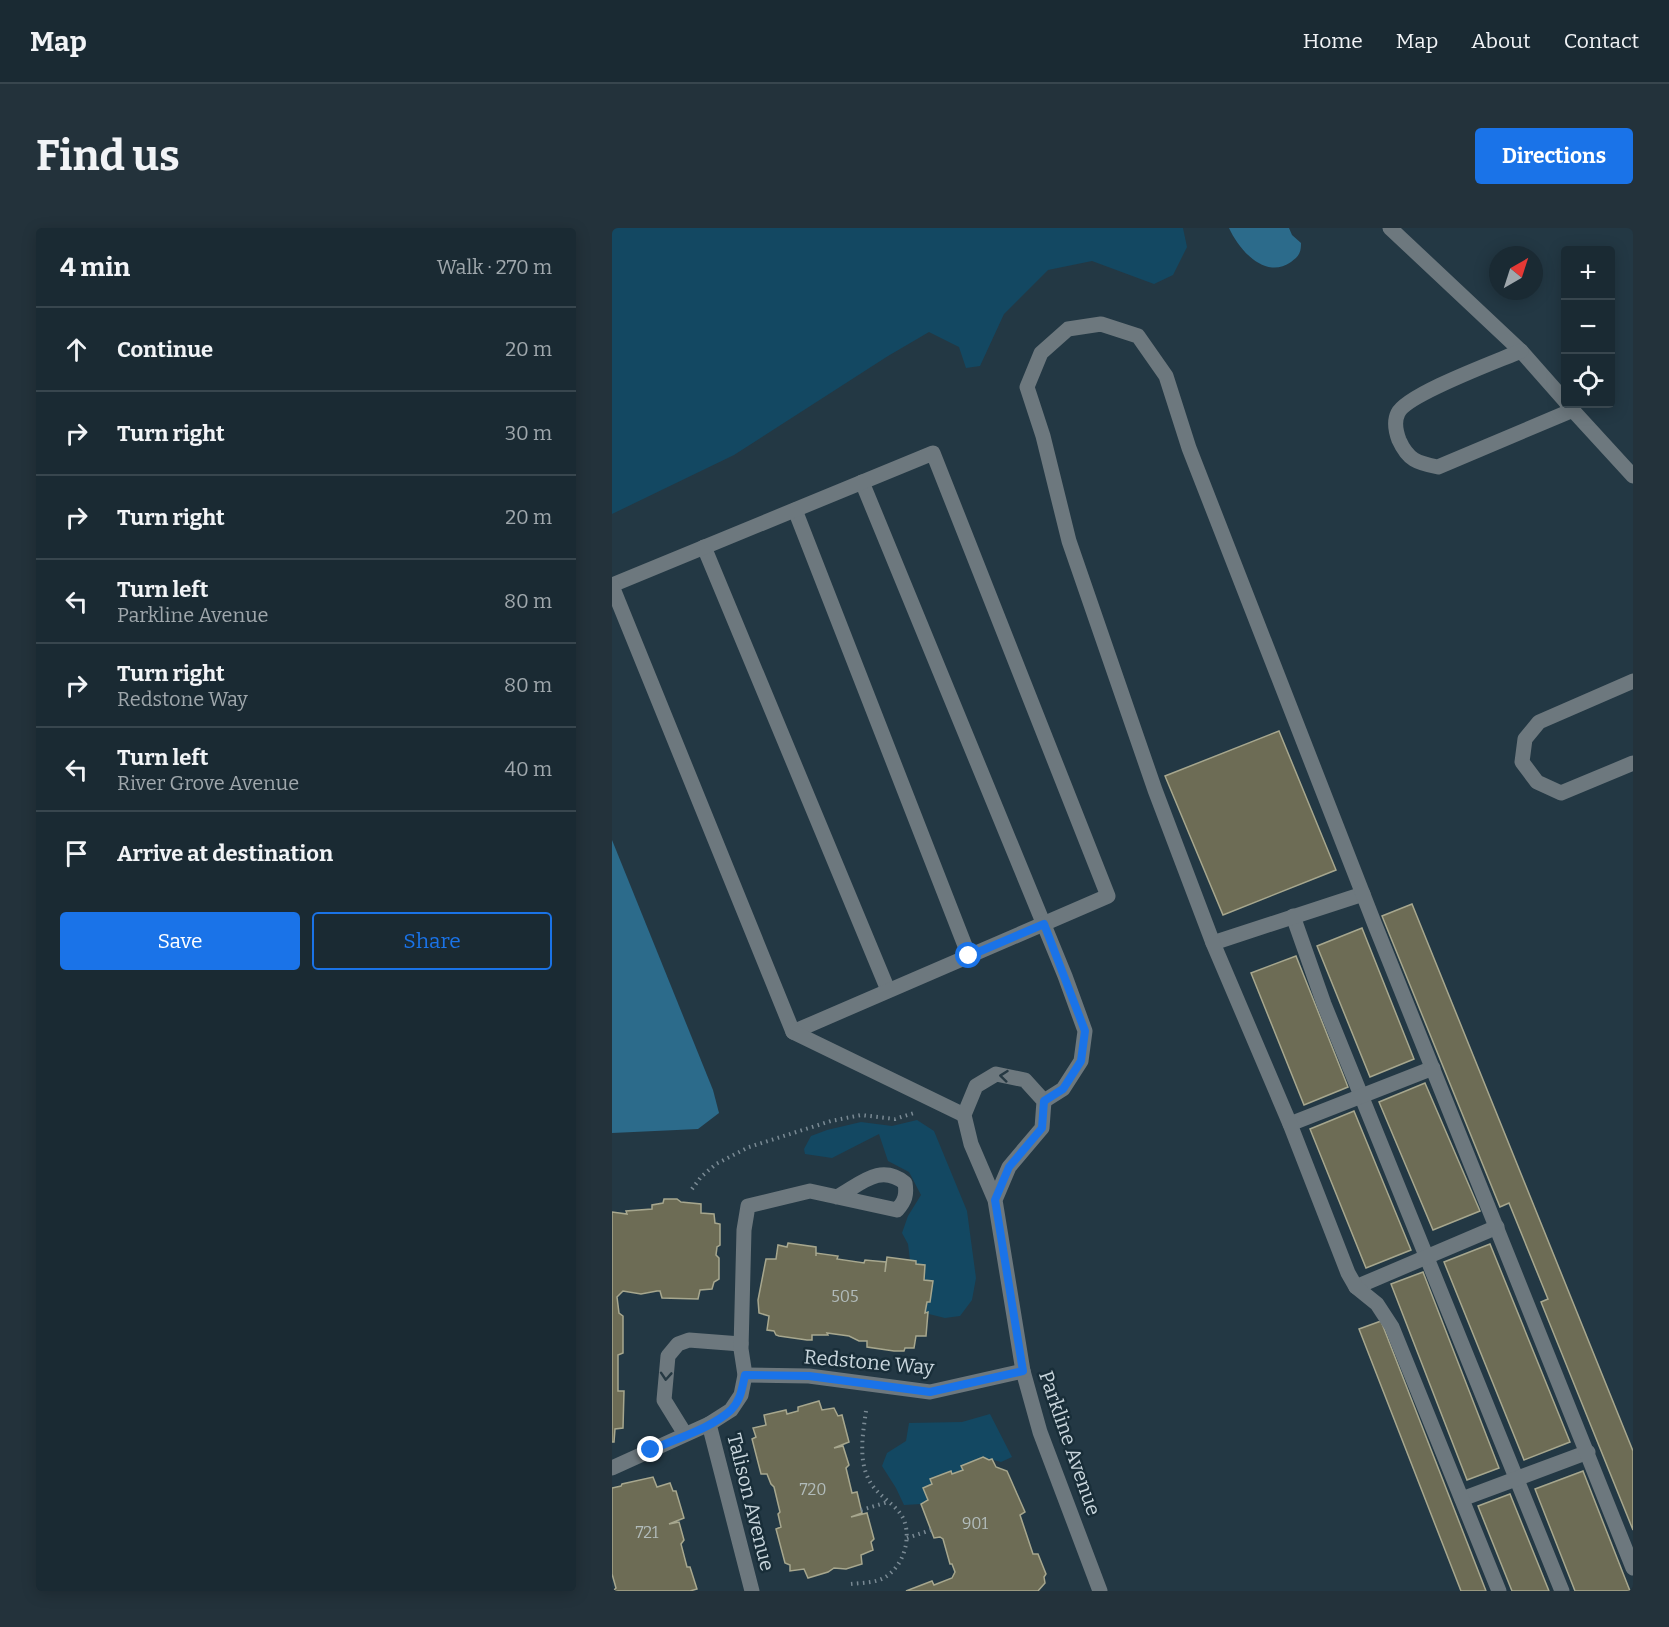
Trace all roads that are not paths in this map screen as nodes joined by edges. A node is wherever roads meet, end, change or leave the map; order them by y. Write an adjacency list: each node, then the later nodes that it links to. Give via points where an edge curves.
1 (1390, 228): 2 (street)
2 (1521, 351): 3 (street); 4 (street, via 1414,398 1398,413 1395,431 1404,452 1418,463 1438,467)
3 (1561, 397)
4 (1562, 408)
5 (1571, 408): 6 (street)
6 (1633, 476)
7 (862, 482): 8 (street); 15 (street); 15 (street, via 933,453 1108,896)
8 (795, 510): 9 (street); 17 (street)
9 (704, 547): 10 (street); 18 (street)
10 (612, 586): 19 (street)
11 (1633, 681): 12 (street, via 1539,722 1525,739 1522,762 1537,782 1561,793)
12 (1633, 763)
13 (1364, 894): 14 (street); 16 (street, via 1189,448 1166,376 1138,336 1101,324 1068,329 1041,353 1027,387 1069,542); 20 (street)
14 (1293, 916): 16 (street); 21 (street)
15 (1044, 924): 17 (street); 22 (street, via 1085,1031 1081,1061 1063,1089)
16 (1213, 943): 24 (street)
17 (969, 956): 18 (street)
18 (888, 990): 19 (street)
19 (793, 1032): 23 (street)
20 (1433, 1068): 21 (street); 27 (street)
21 (1362, 1096): 24 (street); 28 (street)
22 (1044, 1101): 23 (street, one-way to 23, via 1026,1080 996,1074 976,1086); 26 (street, via 1042,1128 1009,1167)
23 (964, 1115): 26 (street, Parkline Avenue, via 971,1144)
24 (1290, 1124): 29 (street)
25 (837, 1197): 25 (street, via 897,1210 907,1192 905,1183 888,1173 878,1174); 30 (street, via 810,1191 748,1206)
26 (995, 1200): 31 (street, Parkline Avenue)
27 (1497, 1227): 28 (street); 35 (street)
28 (1426, 1255): 29 (street); 37 (street)
29 (1356, 1287): 38 (street, via 1377,1304 1392,1327)
30 (741, 1344): 32 (street); 34 (street, one-way to 34, via 689,1340 678,1344 668,1356 664,1400)
31 (1023, 1371): 32 (street, Redstone Way, via 930,1392 809,1376); 41 (street, Parkline Avenue, via 1040,1432)
32 (745, 1375): 33 (street, via 741,1395 731,1410)
33 (709, 1424): 34 (street); 40 (street, Talison Avenue)
34 (685, 1434): 36 (street)
35 (1588, 1452): 37 (street); 39 (street)
36 (612, 1467)
37 (1517, 1478): 38 (street); 43 (street)
38 (1462, 1499): 42 (street)
39 (1633, 1568)
40 (752, 1591)
41 (1100, 1591)
42 (1499, 1591)
43 (1562, 1591)

